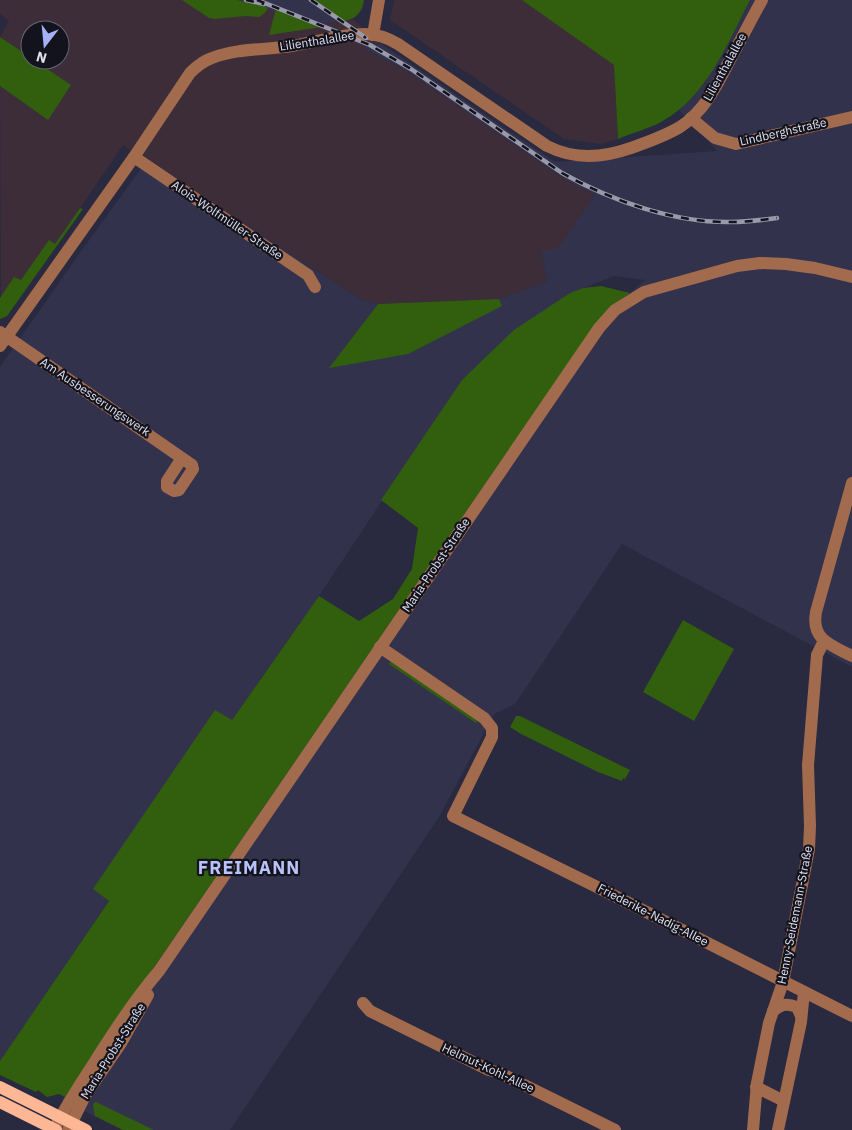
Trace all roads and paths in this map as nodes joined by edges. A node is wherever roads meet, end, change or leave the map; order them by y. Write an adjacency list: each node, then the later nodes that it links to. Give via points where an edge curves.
1 (379, 0): 3 (street)
2 (762, 0): 5 (street, Lilienthalallee, via 714,92)
3 (372, 34): 5 (street, Lilienthalallee, via 398,44 538,140 562,152 595,157 618,153 663,136); 6 (street, Lilienthalallee, via 229,53 200,63)
4 (852, 117): 5 (street, Lindberghstraße, via 736,144 715,138)
5 (691, 118)
6 (134, 157): 10 (street, Alois-Wolfmüller-Straße, via 308,275); 11 (street, Lilienthalallee)
7 (786, 264): 8 (street, Maria-Probst-Straße); 9 (street, Maria-Probst-Straße); 15 (street, Maria-Probst-Straße, via 737,266 644,292 615,310 593,336)
8 (852, 277)
9 (852, 285)
10 (315, 287)
11 (2, 339): 12 (street, Am Ausbesserungswerk)
12 (187, 461)
13 (852, 482): 14 (street, via 816,612 815,627)
14 (824, 641): 16 (street); 17 (street, Henny-Seidemann-Straße, via 817,655 809,747 809,849)
15 (380, 647): 17 (street, Friederike-Nadig-Allee, via 484,718 492,728 492,737 453,816); 27 (street, Maria-Probst-Straße, via 159,972 121,1043)
16 (852, 656)
17 (783, 982): 18 (street, Friederike-Nadig-Allee); 20 (street, Henny-Seidemann-Straße)
18 (804, 992): 21 (street, Henny-Seidemann-Straße); 22 (street, Friederike-Nadig-Allee)
19 (363, 1002): 29 (street, Helmut-Kohl-Allee, via 370,1011)
20 (773, 1011): 21 (street, via 787,1004 798,1008); 24 (street, Henny-Seidemann-Straße)
21 (801, 1016): 25 (street, Henny-Seidemann-Straße)
22 (852, 1016)
23 (0, 1087): 27 (main road)
24 (756, 1087): 25 (street); 30 (street, Henny-Seidemann-Straße)
25 (784, 1101): 31 (street, Henny-Seidemann-Straße)
26 (0, 1102): 27 (main road)
27 (61, 1126): 28 (main road)
28 (86, 1130)
29 (615, 1130)
30 (753, 1130)
31 (778, 1130)

